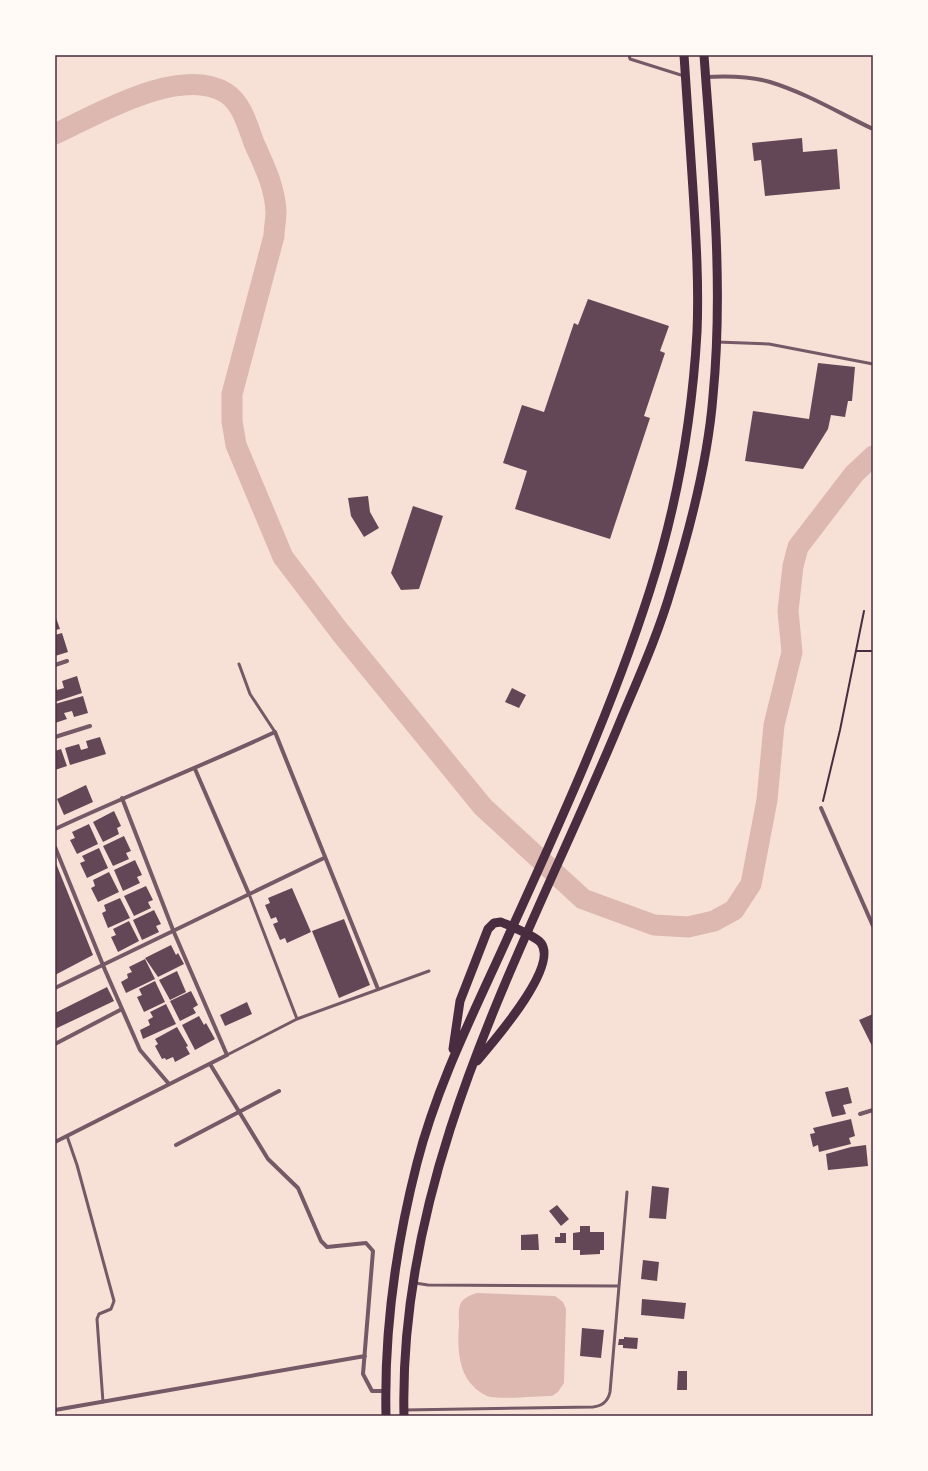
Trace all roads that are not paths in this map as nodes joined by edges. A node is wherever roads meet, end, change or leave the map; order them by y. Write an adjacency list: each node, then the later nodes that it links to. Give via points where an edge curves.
1 (629, 55): 4 (lane, via 630,59)
2 (684, 55): 4 (main road)
3 (704, 55): 5 (main road)
4 (685, 77): 32 (main road, via 697,245 697,329 683,464 664,546 626,659 582,769)
5 (705, 77): 6 (street, via 726,76 769,82); 7 (main road, via 717,244)
6 (873, 129)
7 (716, 342): 8 (lane, via 769,344); 34 (main road, via 712,405 702,466 670,594 597,776)
8 (873, 364)
9 (67, 661): 11 (street)
10 (239, 664): 13 (lane, via 250,694)
11 (55, 665)
12 (90, 726): 14 (street)
13 (275, 732): 15 (street); 20 (street)
14 (55, 737)
15 (195, 769): 16 (street); 21 (street)
16 (122, 798): 18 (street); 23 (street)
17 (821, 808): 22 (street)
18 (55, 829)
19 (55, 847): 24 (street)
20 (324, 858): 21 (street); 27 (street)
21 (249, 894): 23 (street); 29 (lane)
22 (873, 926)
23 (173, 930): 24 (street); 31 (street)
24 (103, 964): 26 (street); 28 (street)
25 (429, 971): 27 (lane)
26 (55, 988)
27 (378, 989): 29 (lane)
28 (122, 1009): 30 (street); 35 (street, via 140,1050)
29 (297, 1018): 31 (lane)
30 (55, 1044)
31 (227, 1055): 33 (street)
32 (452, 1062): 34 (main road, via 460,1001 488,929 494,923 501,922 540,941 545,949 545,960 528,995); 47 (main road, via 417,1160 400,1238 389,1320)
33 (210, 1064): 35 (street); 38 (street)
34 (471, 1069): 44 (main road, via 438,1166 419,1242)
35 (170, 1084): 40 (street)
36 (279, 1091): 38 (street)
37 (873, 1110): 39 (street)
38 (240, 1111): 42 (street); 46 (street, via 268,1159 298,1188 321,1241 327,1247 366,1243 373,1251)
39 (860, 1114)
40 (67, 1136): 41 (street); 48 (lane, via 114,1301 111,1309 99,1314 97,1319)
41 (55, 1142)
42 (176, 1145)
43 (627, 1192): 45 (lane)
44 (412, 1283): 45 (lane); 50 (main road)
45 (619, 1286): 50 (lane, via 610,1392 603,1404 593,1407)
46 (365, 1356): 47 (street, via 363,1374 372,1391); 48 (street)
47 (385, 1391): 51 (main road)
48 (103, 1402): 49 (street)
49 (55, 1410)
50 (404, 1413)
51 (386, 1416)

